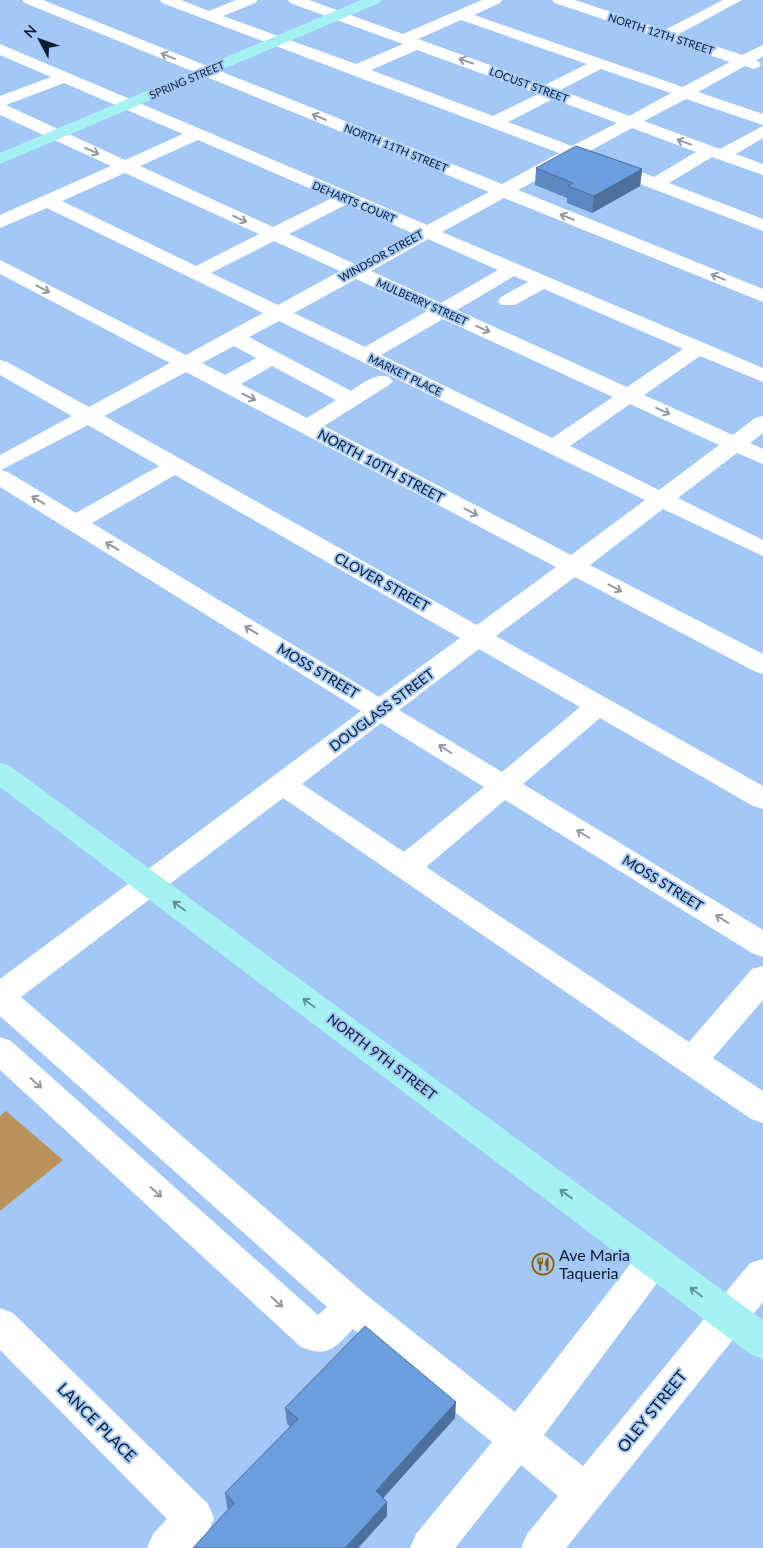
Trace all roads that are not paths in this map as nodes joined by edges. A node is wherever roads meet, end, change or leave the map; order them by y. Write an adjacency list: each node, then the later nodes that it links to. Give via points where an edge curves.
1 (30, 0): 22 (street, NORTH 11TH STREET, one-way to 1)
2 (167, 0): 12 (street)
3 (250, 0): 12 (street)
4 (296, 0): 10 (street, LOCUST STREET)
5 (374, 0): 10 (main road, SPRING STREET)
6 (495, 0): 11 (street)
7 (560, 0): 13 (street, NORTH 12TH STREET)
8 (700, 0): 9 (street)
9 (728, 3): 13 (street)
10 (338, 15): 14 (main road, SPRING STREET); 15 (street, LOCUST STREET)
11 (461, 15): 15 (street); 19 (street)
12 (209, 16): 14 (street)
13 (666, 35): 18 (street, NORTH 12TH STREET)
14 (278, 41): 21 (street); 22 (main road, SPRING STREET)
15 (411, 42): 21 (street); 24 (street, LOCUST STREET, one-way to 15)
16 (0, 49): 23 (street, DEHARTS COURT)
17 (763, 50): 18 (street, WINDSOR STREET)
18 (743, 60): 20 (street, NORTH 12TH STREET); 25 (street, WINDSOR STREET)
19 (601, 63): 24 (street); 25 (street)
20 (763, 67)
21 (357, 70): 30 (street)
22 (207, 71): 27 (main road, SPRING STREET); 41 (street, NORTH 11TH STREET, one-way to 22)
23 (64, 77): 26 (street); 27 (street, DEHARTS COURT)
24 (549, 92): 30 (street); 31 (street, LOCUST STREET)
25 (683, 93): 29 (street); 31 (street, WINDSOR STREET)
26 (0, 102)
27 (129, 105): 33 (street, DEHARTS COURT); 34 (main road, SPRING STREET)
28 (0, 109): 34 (street, MULBERRY STREET)
29 (763, 120)
30 (494, 122): 35 (street)
31 (630, 122): 35 (street, WINDSOR STREET); 36 (street, LOCUST STREET, one-way to 31)
32 (763, 131): 36 (street)
33 (197, 134): 38 (street); 42 (street, DEHARTS COURT)
34 (57, 135): 37 (main road, SPRING STREET); 38 (street, MULBERRY STREET, one-way to 38)
35 (573, 152): 40 (street); 41 (street, WINDSOR STREET)
36 (716, 153): 39 (street, LOCUST STREET); 40 (street)
37 (0, 159)
38 (125, 166): 43 (street); 47 (street, MULBERRY STREET, one-way to 47)
39 (763, 170)
40 (655, 184): 45 (street)
41 (502, 191): 46 (street, WINDSOR STREET); 53 (street, NORTH 11TH STREET, one-way to 41)
42 (345, 198): 46 (street, DEHARTS COURT); 47 (street)
43 (48, 201): 44 (street); 51 (street, MARKET PLACE)
44 (0, 222)
45 (763, 225)
46 (426, 232): 49 (street, DEHARTS COURT); 50 (street, WINDSOR STREET)
47 (273, 234): 50 (street, MULBERRY STREET); 51 (street)
48 (0, 266): 61 (street, NORTH 10TH STREET, one-way to 61)
49 (513, 269): 52 (street, DEHARTS COURT); 55 (street)
50 (354, 272): 55 (street, MULBERRY STREET); 56 (street, WINDSOR STREET)
51 (196, 273): 56 (street, MARKET PLACE)
52 (543, 282): 54 (street); 58 (street, DEHARTS COURT)
53 (763, 296)
54 (508, 302)
55 (442, 311): 59 (street); 66 (street, MULBERRY STREET, one-way to 66)
56 (277, 313): 57 (street, WINDSOR STREET); 59 (street, MARKET PLACE)
57 (232, 338): 60 (street); 61 (street, WINDSOR STREET)
58 (698, 348): 63 (street, DEHARTS COURT); 66 (street)
59 (365, 356): 72 (street, MARKET PLACE)
60 (271, 358): 65 (street); 67 (street)
61 (184, 363): 65 (street, NORTH 10TH STREET); 68 (street, WINDSOR STREET)
62 (2, 370): 68 (street, CLOVER STREET)
63 (763, 376)
64 (382, 381): 67 (street)
65 (225, 384): 70 (street, NORTH 10TH STREET, one-way to 70)
66 (629, 396): 71 (street, MULBERRY STREET, one-way to 71); 72 (street)
67 (352, 400): 70 (street)
68 (87, 416): 74 (street, WINDSOR STREET); 75 (street, CLOVER STREET)
69 (763, 423): 71 (street, DOUGLASS STREET)
70 (307, 427): 80 (street, NORTH 10TH STREET, one-way to 80)
71 (735, 444): 73 (street, MULBERRY STREET); 77 (street, DOUGLASS STREET)
72 (554, 447): 77 (street, MARKET PLACE)
73 (763, 457)
74 (0, 464)
75 (175, 466): 78 (street); 81 (street, CLOVER STREET)
76 (0, 477): 78 (street, MOSS STREET, one-way to 76)
77 (662, 500): 79 (street, MARKET PLACE); 80 (street, DOUGLASS STREET)
78 (76, 523): 84 (street, MOSS STREET, one-way to 78)
79 (763, 549)
80 (574, 566): 81 (street, DOUGLASS STREET); 82 (street, NORTH 10TH STREET, one-way to 82)
81 (480, 637): 83 (street, CLOVER STREET); 84 (street, DOUGLASS STREET)
82 (763, 665)
83 (599, 706): 87 (street); 88 (street, CLOVER STREET)
84 (382, 710): 86 (street, DOUGLASS STREET); 87 (street, MOSS STREET, one-way to 84)
85 (0, 773): 90 (main road, NORTH 9TH STREET)
86 (283, 785): 89 (street); 90 (street, DOUGLASS STREET)
87 (504, 785): 89 (street); 91 (street, MOSS STREET, one-way to 87)
88 (763, 799)
89 (404, 868): 95 (street)
90 (150, 885): 93 (street, DOUGLASS STREET); 97 (main road, NORTH 9TH STREET, one-way to 90)
91 (763, 945)
92 (763, 978): 95 (street)
93 (0, 996): 99 (street)
94 (0, 1050): 99 (street, one-way to 99, via 314,1335 323,1335)
95 (692, 1061): 96 (street)
96 (763, 1109)
97 (654, 1260): 100 (main road, NORTH 9TH STREET, one-way to 97); 103 (street)
98 (763, 1275): 100 (street, OLEY STREET)
99 (352, 1306): 103 (street)
100 (729, 1316): 102 (main road, NORTH 9TH STREET); 104 (street, OLEY STREET)
101 (0, 1325): 105 (street, LANCE PLACE, via 194,1518)
102 (763, 1342)
103 (519, 1438): 104 (street); 106 (street)
104 (586, 1493): 107 (street, OLEY STREET)
105 (167, 1548)
106 (430, 1548)
107 (542, 1548)

